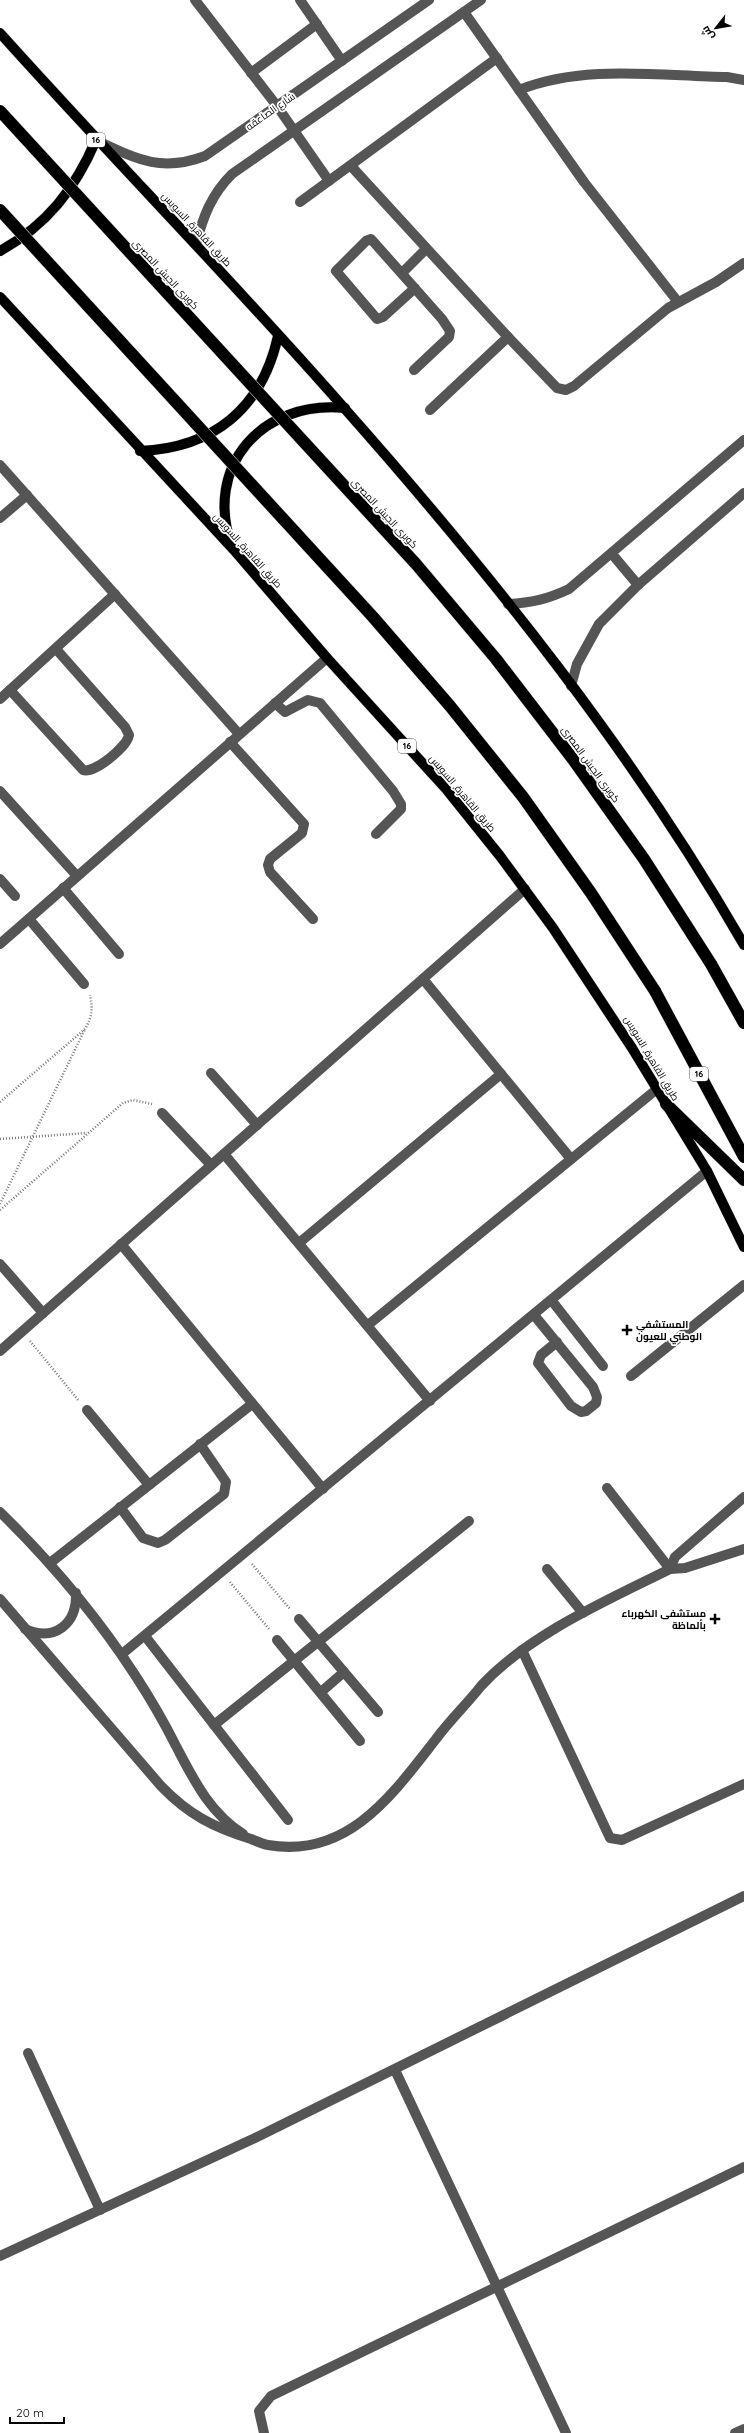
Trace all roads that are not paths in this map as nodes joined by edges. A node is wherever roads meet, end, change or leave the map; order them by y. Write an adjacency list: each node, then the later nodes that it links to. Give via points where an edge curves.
1 (194, 0): 10 (street)
2 (300, 0): 6 (street)
3 (429, 0): 9 (street, شارع الصاعقه)
4 (481, 0): 5 (street)
5 (464, 12): 8 (street); 15 (street)
6 (318, 24): 9 (street); 10 (street)
7 (0, 33): 16 (main road, طريق القاهرة, السويس / 16)
8 (497, 58): 12 (street); 17 (street)
9 (342, 60): 13 (street, شارع الصاعقه)
10 (251, 72): 13 (street)
11 (744, 80): 12 (street, via 727,77 613,74 560,77)
12 (520, 90): 28 (street, via 584,182)
13 (277, 106): 15 (street); 16 (street, شارع الصاعقه, via 205,156 181,163 156,164 144,161)
14 (0, 111): 67 (highway, كوبرى الجيش المصرى, bridge, via 416,564 491,653 572,758 644,859 711,964)
15 (295, 131): 18 (street); 21 (street, via 232,174 223,183 208,204)
16 (96, 140): 21 (main road, طريق القاهرة, السويس / 16); 23 (main road, via 82,171 57,208 28,234)
17 (351, 166): 18 (street); 22 (street)
18 (329, 181): 19 (street)
19 (300, 202)
20 (0, 210): 75 (highway, 16, bridge, via 373,617 450,706 537,816 655,992)
21 (196, 244): 29 (main road, طريق القاهرة, السويس / 16)
22 (426, 249): 25 (street); 30 (street)
23 (0, 251)
24 (744, 264): 28 (street)
25 (402, 273): 26 (street); 26 (street, via 370,239 338,266 336,271 377,319 383,317)
26 (415, 288): 31 (street, via 450,331 444,342)
27 (0, 297): 35 (main road, طريق القاهرة, السويس / 16)
28 (678, 302): 30 (street, via 581,381 566,390 550,382)
29 (278, 336): 32 (main road, طريق القاهرة, السويس / 16); 35 (main road, via 274,355 258,391 232,420 216,431 180,447)
30 (508, 337): 33 (street)
31 (414, 370)
32 (345, 408): 40 (main road, via 326,406 290,413 259,432 246,445 236,461 225,496 227,533); 44 (main road, طريق القاهرة, السويس / 16)
33 (430, 410)
34 (744, 440): 41 (street)
35 (140, 451): 40 (main road, طريق القاهرة, السويس / 16)
36 (0, 465): 38 (street)
37 (744, 494): 42 (street)
38 (26, 495): 39 (street); 43 (street)
39 (0, 518)
40 (234, 550): 46 (main road, طريق القاهرة, السويس / 16)
41 (612, 554): 42 (street); 44 (street, via 569,589 529,603)
42 (638, 585): 47 (street, via 600,624 577,664)
43 (115, 594): 45 (street); 51 (street)
44 (508, 604): 47 (main road, طريق القاهرة, السويس / 16)
45 (56, 649): 48 (street); 48 (street, via 125,726 129,735 126,743 95,770 83,770)
46 (327, 658): 50 (street); 58 (main road, طريق القاهرة, السويس / 16, via 446,790)
47 (571, 686): 63 (main road, طريق القاهرة, السويس / 16, via 622,754)
48 (10, 690): 49 (street)
49 (0, 699)
50 (275, 703): 51 (street); 54 (street, via 285,712 308,700 320,703 393,791 402,804 401,809)
51 (239, 734): 52 (street)
52 (230, 742): 55 (street); 61 (street, via 304,824 302,833 270,859 268,866 270,872)
53 (0, 792): 55 (street)
54 (376, 834)
55 (77, 876): 57 (street)
56 (0, 879): 59 (street)
57 (63, 888): 60 (street); 64 (street)
58 (525, 889): 65 (street); 70 (main road, طريق القاهرة, السويس / 16, via 580,968)
59 (15, 896)
60 (28, 919): 62 (street); 66 (street)
61 (313, 919)
62 (0, 944)
63 (744, 945)
64 (118, 954)
65 (423, 979): 69 (street); 73 (street)
66 (84, 984)
67 (744, 1023)
68 (211, 1073): 73 (street)
69 (501, 1074): 76 (street); 80 (street)
70 (657, 1089): 71 (main road, طريق القاهرة, السويس / 16); 76 (street)
71 (666, 1104): 78 (main road, طريق القاهرة, السويس / 16); 79 (highway, 16)
72 (162, 1112): 77 (street)
73 (257, 1125): 74 (street)
74 (224, 1154): 77 (street); 80 (street)
75 (744, 1157)
76 (571, 1160): 88 (street)
77 (211, 1165): 81 (street)
78 (706, 1171): 82 (main road, طريق القاهرة, السويس / 16); 85 (street)
79 (744, 1180)
80 (299, 1243): 88 (street)
81 (121, 1244): 86 (street); 94 (street)
82 (744, 1247)
83 (0, 1264): 86 (street)
84 (744, 1285): 92 (street)
85 (552, 1301): 87 (street); 91 (street)
86 (43, 1313): 90 (street)
87 (534, 1315): 89 (street); 93 (street)
88 (368, 1325): 93 (street)
89 (557, 1342): 89 (street, via 596,1392 596,1403 586,1411 581,1412 571,1406 538,1363 540,1355)
90 (0, 1351)
91 (603, 1366)
92 (632, 1376)
93 (430, 1401): 99 (street)
94 (252, 1404): 96 (street); 99 (street)
95 (87, 1410): 97 (street)
96 (200, 1444): 97 (street); 101 (street, via 226,1482 224,1494 158,1543 143,1538)
97 (149, 1485): 101 (street)
98 (607, 1488): 107 (street)
99 (323, 1489): 113 (street)
100 (744, 1497): 107 (street, via 675,1557)
101 (120, 1507): 105 (street)
102 (0, 1512): 105 (street)
103 (469, 1520): 115 (street)
104 (744, 1549): 107 (street, via 685,1568)
105 (50, 1563): 108 (street)
106 (547, 1569): 110 (street)
107 (670, 1569): 110 (street)
108 (76, 1593): 112 (street, via 74,1613 62,1628 44,1634); 117 (street)
109 (0, 1599): 112 (street)
110 (583, 1613): 116 (street)
111 (299, 1619): 115 (street)
112 (25, 1629): 126 (street, via 172,1797 208,1824)
113 (145, 1636): 117 (street); 122 (street)
114 (277, 1640): 118 (street)
115 (318, 1641): 118 (street); 119 (street)
116 (522, 1650): 124 (street, via 610,1838 622,1840); 126 (street, via 493,1673 390,1797 361,1822 342,1834 320,1843 294,1847 266,1845)
117 (122, 1654): 126 (street, via 165,1724 198,1788 222,1817)
118 (294, 1660): 120 (street); 122 (street)
119 (344, 1672): 120 (street); 121 (street)
120 (321, 1692): 123 (street)
121 (378, 1712)
122 (214, 1725): 125 (street)
123 (360, 1741)
124 (744, 1784)
125 (288, 1820)
126 (251, 1839)
127 (744, 1896): 129 (street)
128 (28, 2053): 131 (street)
129 (395, 2070): 131 (street); 133 (street)
130 (744, 2167): 133 (street)
131 (100, 2210): 132 (street)
132 (0, 2256)
133 (497, 2286): 135 (street, via 271,2396 259,2411); 136 (street)
134 (744, 2429): 137 (street)
135 (264, 2433)
136 (566, 2433)
137 (735, 2433)

